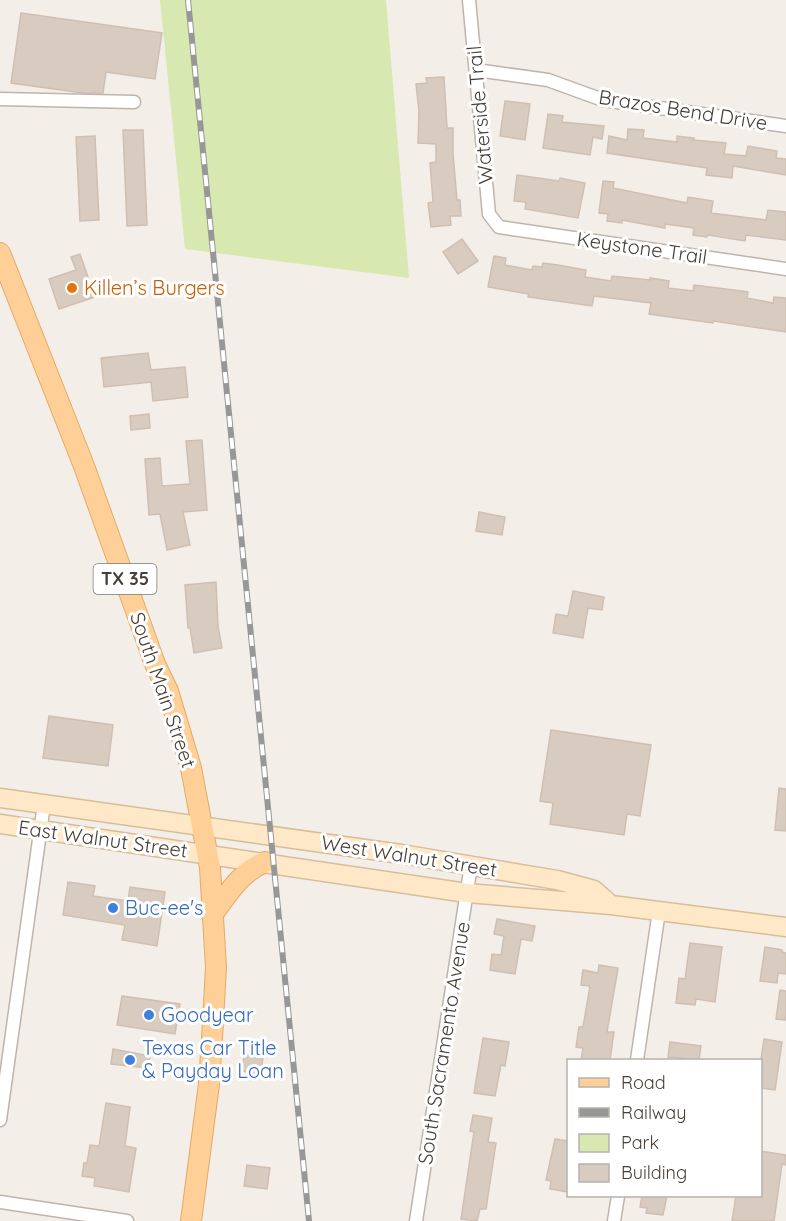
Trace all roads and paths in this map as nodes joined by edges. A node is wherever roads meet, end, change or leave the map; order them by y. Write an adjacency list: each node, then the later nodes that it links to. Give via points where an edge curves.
1 (469, 0): 2 (street, Waterside Trail)
2 (476, 70): 5 (street, Brazos Bend Drive, via 548,80 603,100); 6 (street, Waterside Trail, via 489,214)
3 (0, 99): 4 (street)
4 (134, 102)
5 (786, 126)
6 (499, 227): 8 (street, Keystone Trail)
7 (0, 253): 12 (main road, South Main Street / TX 35, via 168,690 191,768)
8 (786, 269)
9 (0, 798): 10 (street, East Walnut Street)
10 (44, 804): 12 (street, East Walnut Street); 13 (street)
11 (0, 824): 13 (street, East Walnut Street)
12 (201, 825): 14 (main road, South Main Street / TX 35); 16 (street, West Walnut Street)
13 (40, 830): 14 (street, East Walnut Street); 23 (street)
14 (206, 854): 15 (street, West Walnut Street); 20 (main road, South Main Street / TX 35)
15 (265, 862): 17 (street, West Walnut Street); 20 (main road, via 240,878)
16 (471, 865): 17 (street, South Sacramento Avenue); 18 (street, West Walnut Street, via 594,890)
17 (467, 893): 18 (street, West Walnut Street); 28 (street, South Sacramento Avenue)
18 (611, 905): 19 (street, West Walnut Street)
19 (658, 911): 21 (street, West Walnut Street); 22 (street)
20 (212, 915): 27 (main road, South Main Street / TX 35, via 216,967 209,1084)
21 (786, 927)
22 (637, 1059)
23 (0, 1120)
24 (618, 1197): 29 (street)
25 (0, 1202): 26 (street)
26 (128, 1221)
27 (191, 1221)
28 (416, 1221)
29 (614, 1221)

